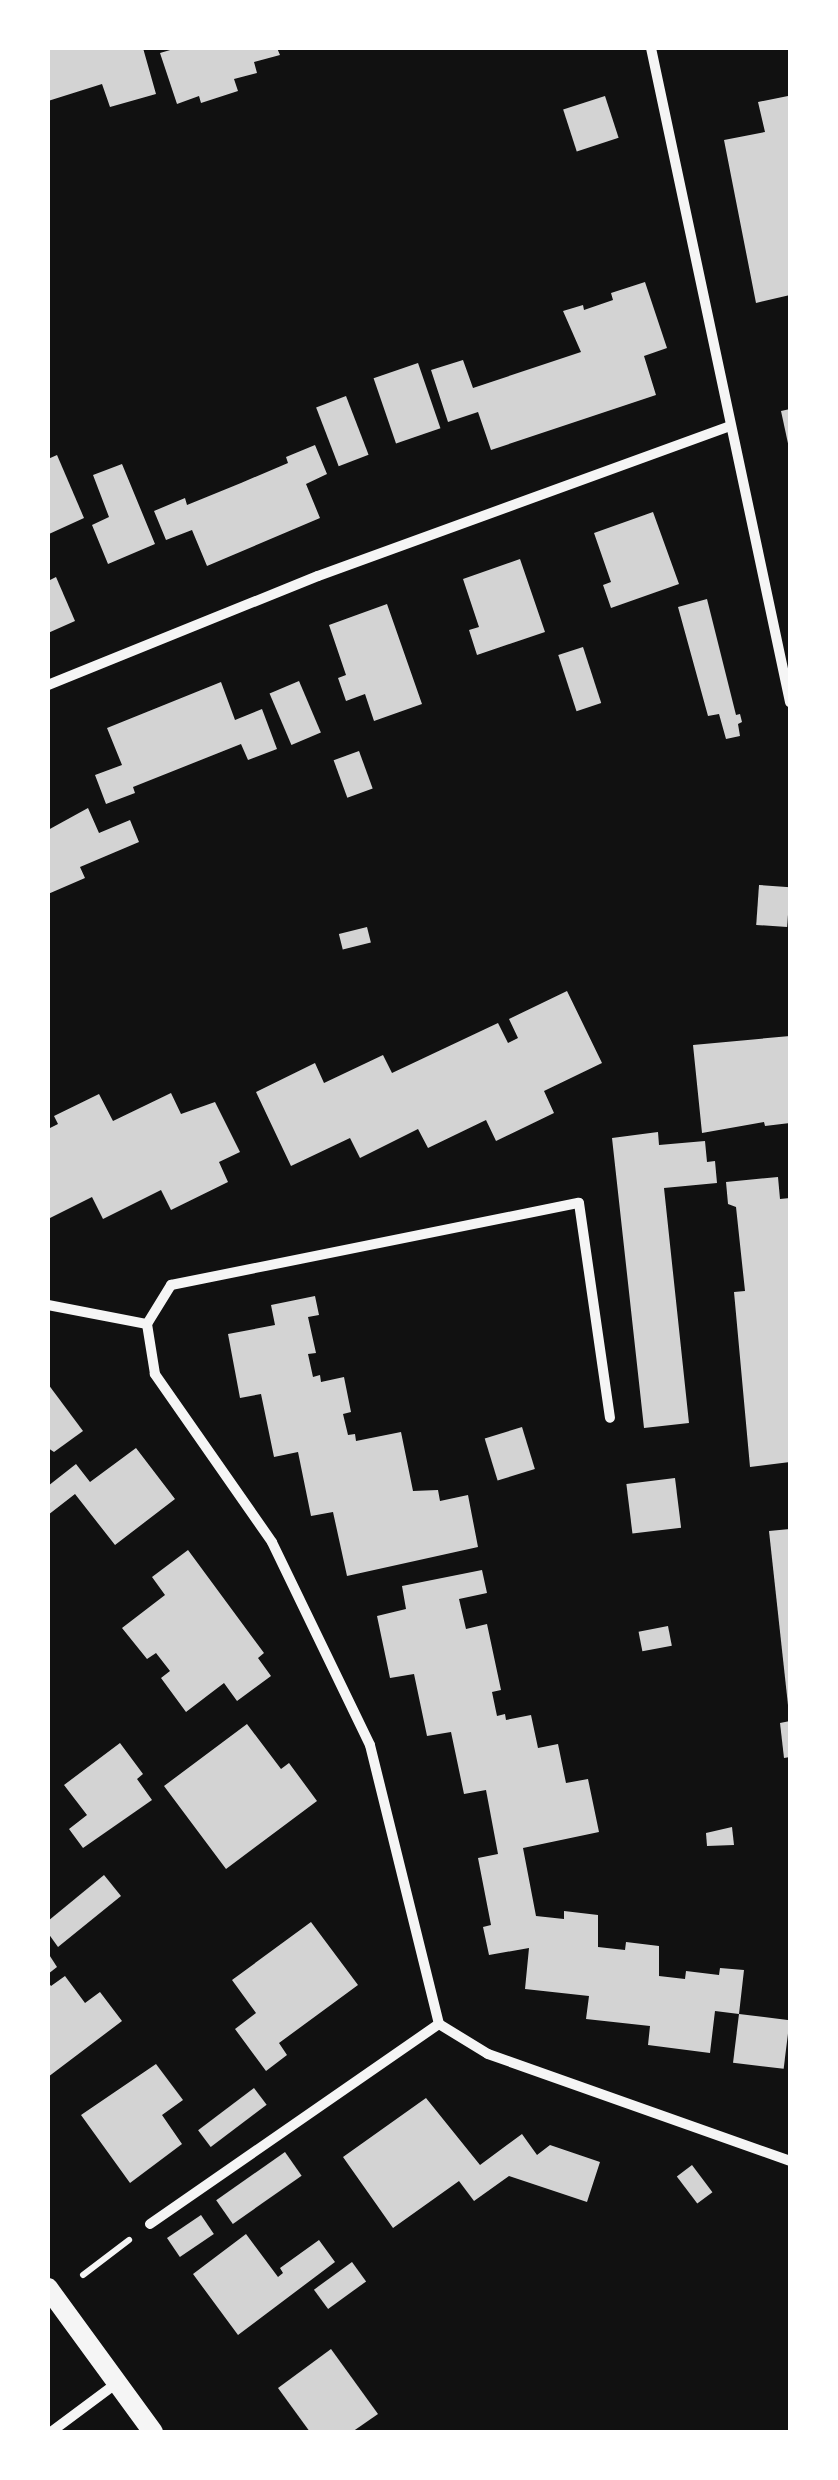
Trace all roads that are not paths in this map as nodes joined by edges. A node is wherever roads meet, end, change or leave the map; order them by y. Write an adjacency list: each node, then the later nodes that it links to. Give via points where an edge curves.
1 (651, 48): 2 (street)
2 (731, 426): 3 (street, via 318,576); 4 (street)
3 (48, 685)
4 (790, 702)
5 (48, 1305): 6 (street)
6 (147, 1324): 7 (street, via 171,1285 579,1203); 8 (street, via 155,1374 272,1542 370,1744)
7 (610, 1418)
8 (439, 2024): 9 (street, via 488,2054); 10 (street)
9 (790, 2161)
10 (150, 2224)
11 (51, 2292): 12 (main road)
12 (117, 2383): 13 (street); 14 (main road)
13 (51, 2432)
14 (152, 2432)

